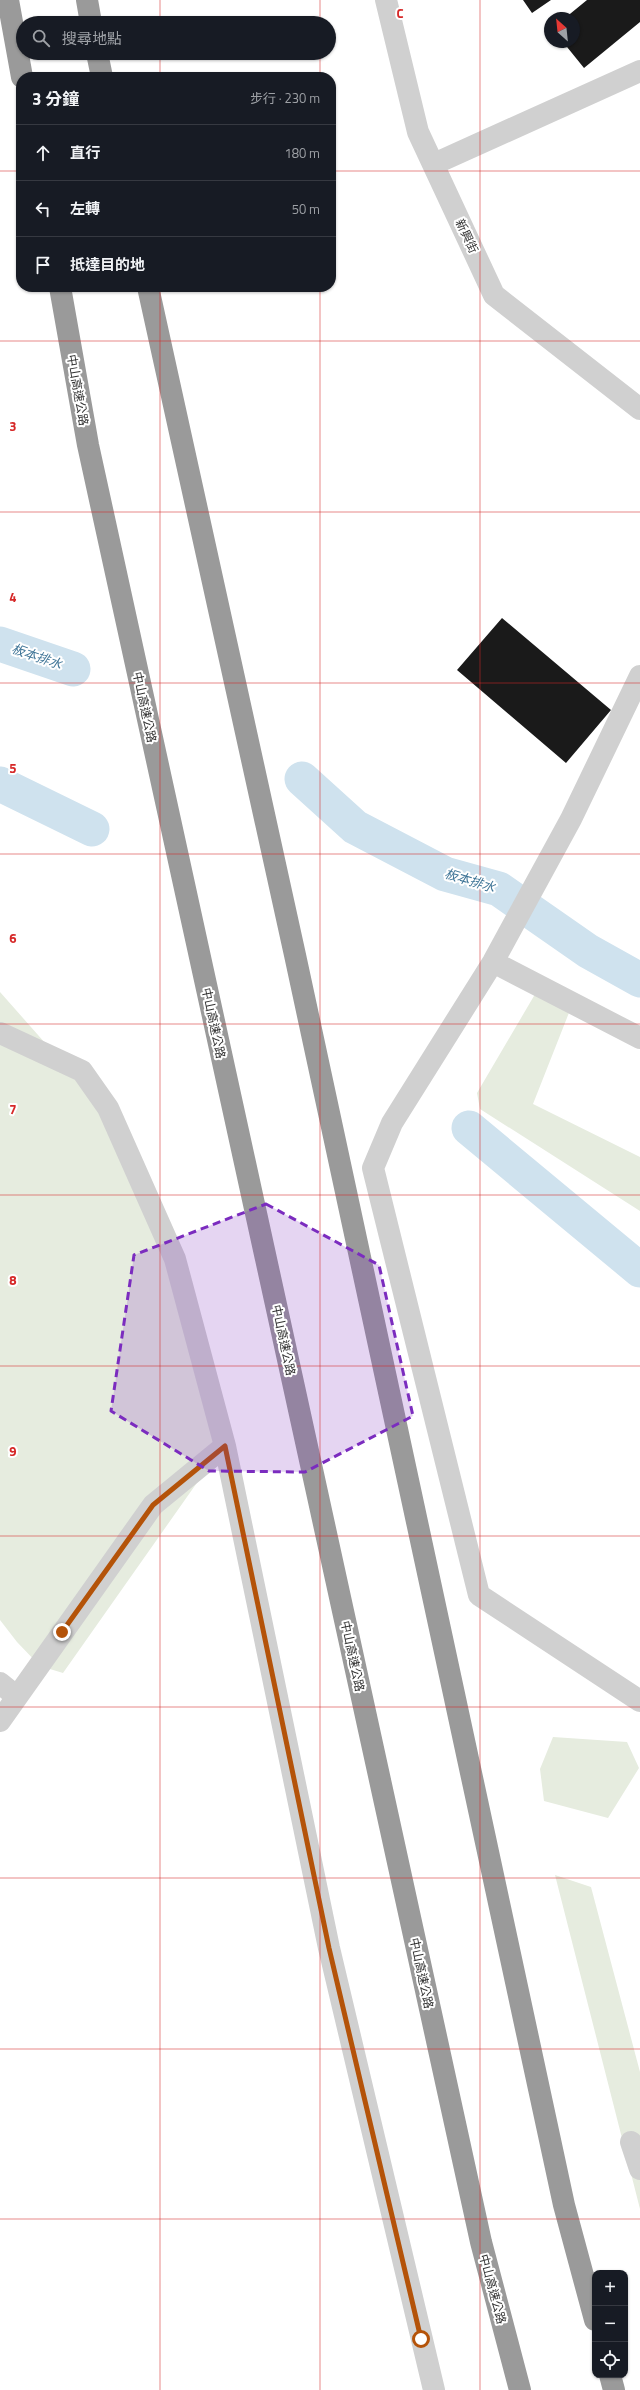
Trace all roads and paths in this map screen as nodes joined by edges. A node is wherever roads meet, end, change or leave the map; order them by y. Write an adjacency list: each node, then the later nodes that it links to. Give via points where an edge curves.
1 (8, 0): 5 (highway)
2 (87, 0): 4 (highway)
3 (386, 0): 11 (street, 新興街, via 418,132)
4 (90, 16)
5 (16, 44)
6 (19, 60): 9 (highway)
7 (98, 60): 10 (highway)
8 (640, 71): 11 (street)
9 (21, 72)
10 (101, 72)
11 (434, 164): 14 (street, 新興街, via 494,295)
12 (61, 292): 28 (highway, 中山高速公路, via 88,445 447,2088 481,2242)
13 (149, 292): 25 (highway, via 302,986 564,2205)
14 (640, 409)
15 (640, 676): 16 (street, via 571,819)
16 (493, 962): 18 (street); 21 (street, via 392,1123 373,1168 480,1595)
17 (0, 1033): 19 (street, via 82,1071 108,1108 175,1259)
18 (640, 1038)
19 (225, 1446): 20 (street, via 153,1505); 27 (street, via 329,1948)
20 (8, 1690): 22 (street)
21 (640, 1701)
22 (0, 1721)
23 (631, 2142): 24 (street)
24 (640, 2169)
25 (592, 2309)
26 (611, 2378): 29 (highway)
27 (434, 2390)
28 (520, 2390)
29 (614, 2390)

